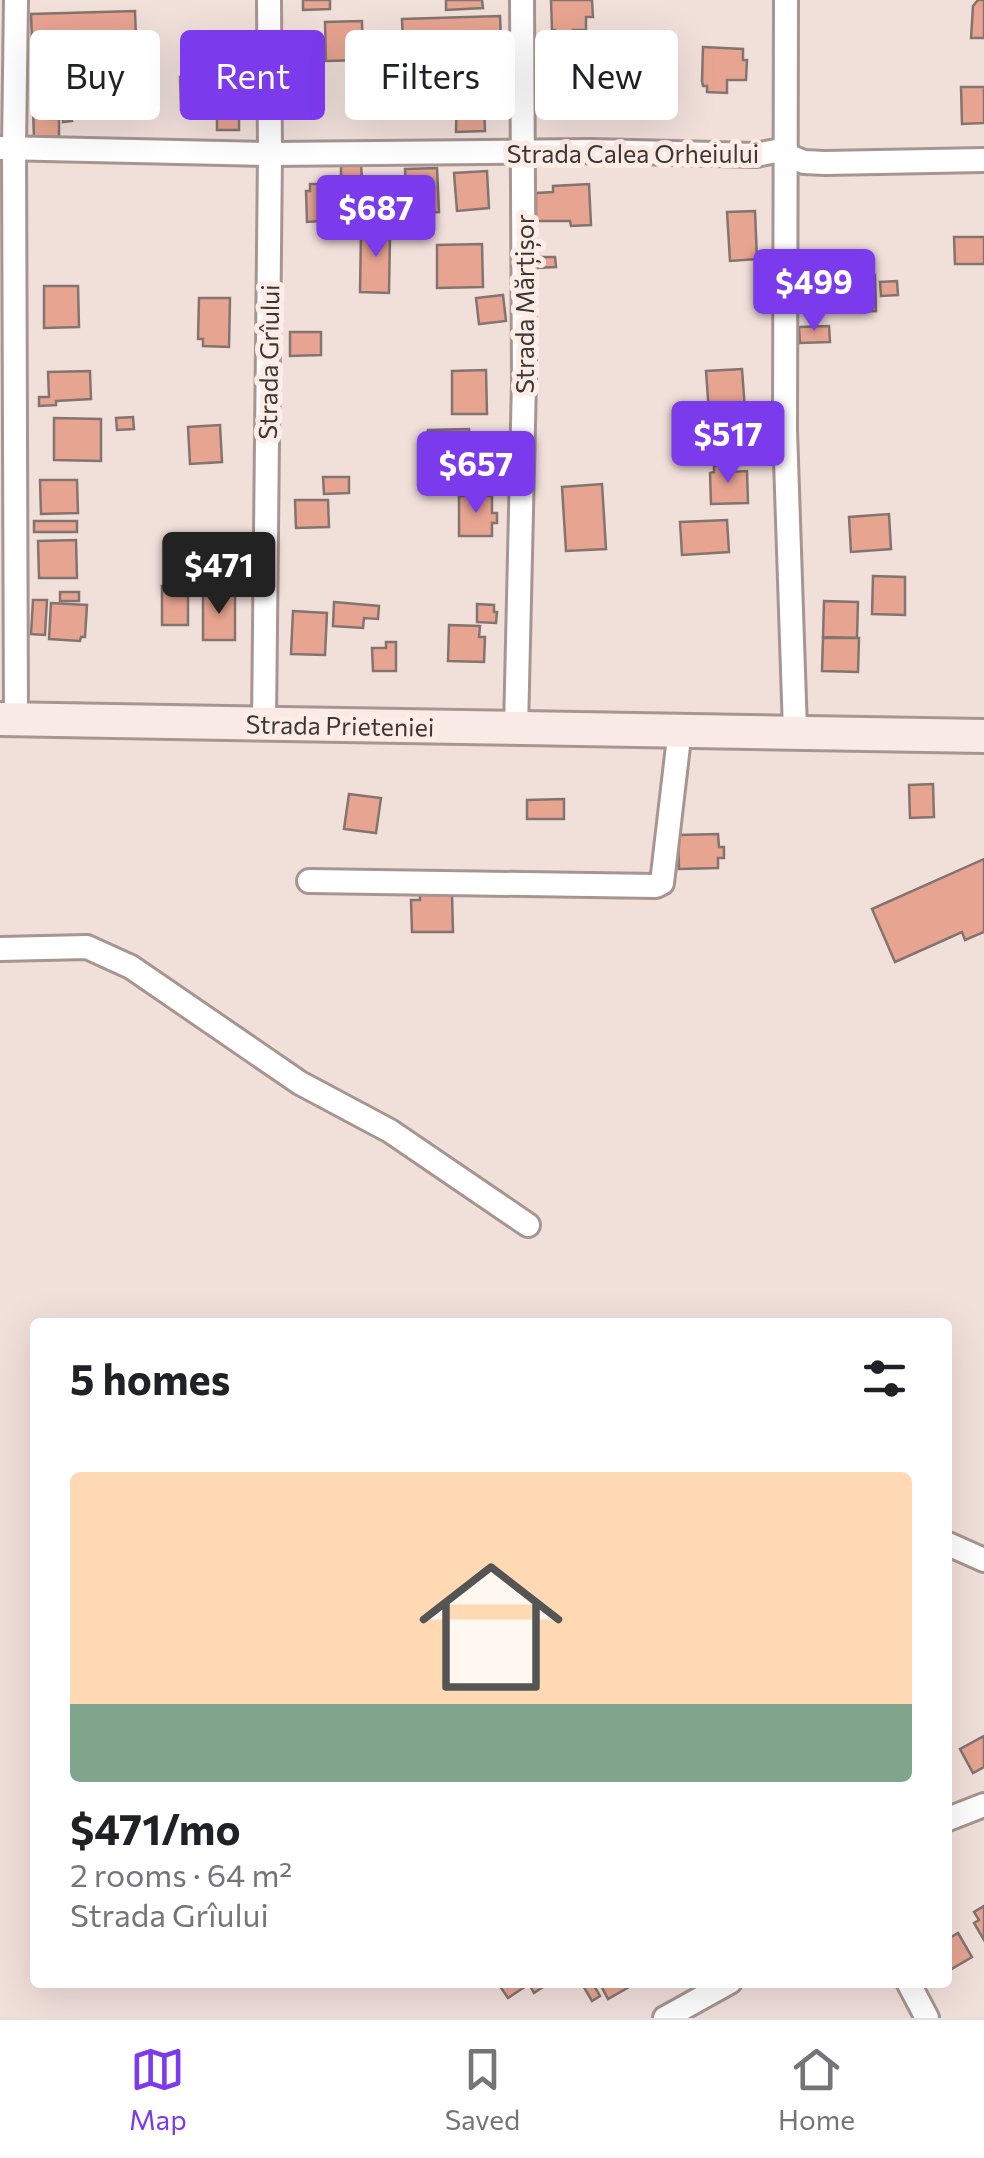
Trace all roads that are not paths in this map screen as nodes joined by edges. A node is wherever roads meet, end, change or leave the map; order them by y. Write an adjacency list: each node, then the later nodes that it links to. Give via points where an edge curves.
1 (16, 0): 5 (street)
2 (269, 0): 8 (street, Strada Grîului)
3 (522, 0): 6 (street, Strada Mărțișor)
4 (786, 0): 7 (street)
5 (7, 148): 8 (street, Strada Calea Orheiului); 10 (street)
6 (524, 152): 7 (street, Strada Calea Orheiului); 8 (street, Strada Calea Orheiului); 12 (street, Strada Mărțișor)
7 (786, 152): 9 (street, Strada Calea Orheiului, via 825,163); 14 (street)
8 (270, 154): 11 (street, Strada Grîului)
9 (984, 160)
10 (8, 719): 11 (street, Strada Prieteniei)
11 (264, 723): 12 (street, Strada Prieteniei)
12 (516, 729): 13 (street, Strada Prieteniei)
13 (680, 729): 14 (street, Strada Prieteniei); 16 (street, via 662,883 656,886)
14 (796, 731): 15 (street, Strada Prieteniei)
15 (984, 736)
16 (309, 881)
17 (0, 949): 18 (street, via 86,947 131,967)
18 (528, 1225)
19 (952, 1546): 20 (street)
20 (984, 1560)
21 (984, 1805): 22 (street)
22 (952, 1817)
23 (719, 1988): 25 (street)
24 (911, 1988): 26 (street)
25 (666, 2018)
26 (927, 2018)

